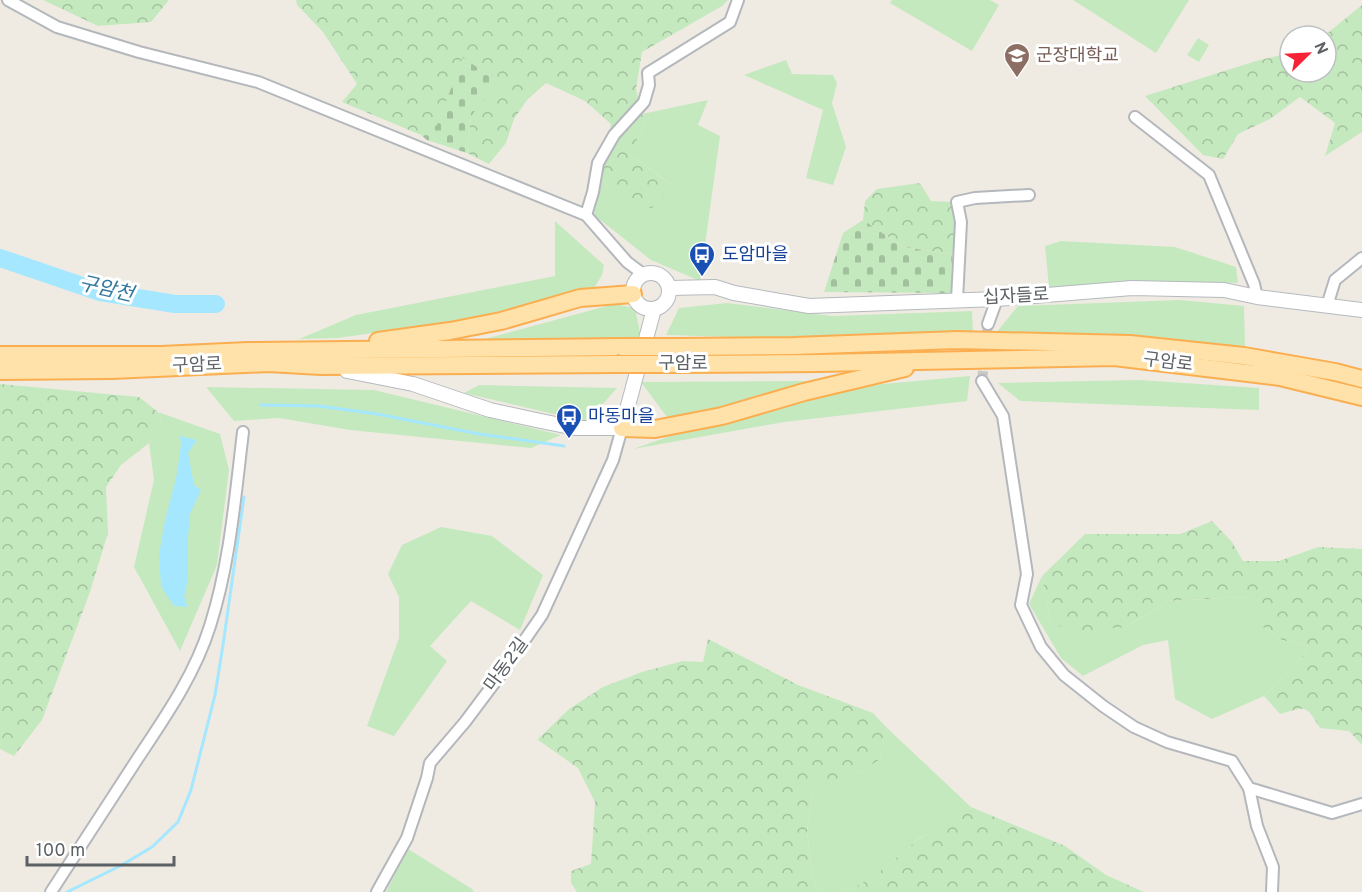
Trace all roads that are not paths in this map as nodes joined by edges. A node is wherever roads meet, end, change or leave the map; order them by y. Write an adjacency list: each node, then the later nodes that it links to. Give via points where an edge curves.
1 (8, 0): 5 (street, via 57,27 258,82)
2 (738, 0): 5 (street, via 730,22 648,73 650,85 644,102 614,135 598,163)
3 (1135, 117): 10 (street, via 1209,175)
4 (1029, 195): 12 (street, via 957,202 961,222)
5 (586, 215): 7 (street, via 627,262)
6 (1362, 258): 13 (street, via 1335,280)
7 (643, 274): 8 (main road, via 660,274); 9 (main road, via 635,282)
8 (670, 288): 12 (main road, 십자들로, via 714,287 809,306); 14 (main road, via 668,300)
9 (633, 294): 14 (main road, via 638,304); 17 (main road, via 580,298 501,321 439,333)
10 (1257, 297): 11 (main road, 십자들로, via 1224,290 1132,288); 13 (main road, 십자들로)
11 (997, 299): 12 (main road, 십자들로); 16 (street)
12 (957, 300)
13 (1328, 306): 15 (main road, 십자들로)
14 (654, 309): 26 (main road)
15 (1362, 310)
16 (988, 324)
17 (248, 351): 18 (main road, 구암로); 19 (main road, 구암로, bridge, via 622,346)
18 (0, 355)
19 (677, 355): 20 (main road, 구암로); 21 (main road, 구암로, bridge, via 617,364); 23 (main road, 구암로, via 957,340 1130,344 1244,356)
20 (933, 360): 25 (main road, 구암로, via 1114,357 1280,377); 26 (main road, via 722,416 655,429)
21 (321, 366): 22 (main road, 구암로, via 268,363); 26 (main road, via 413,384 490,410 536,420 575,428)
22 (0, 371)
23 (1362, 379)
24 (982, 381): 28 (street, via 1003,416 1027,574 1021,605 1041,647 1064,675 1103,706 1134,727 1167,742 1232,761)
25 (1362, 397)
26 (622, 428): 31 (street, 마동2길, via 613,460 542,615 430,764 407,838)
27 (243, 432): 30 (street, via 229,547 210,627 195,665)
28 (1249, 788): 29 (street, via 1332,813); 32 (street, via 1257,826 1273,867)
29 (1362, 804)
30 (51, 892)
31 (377, 892)
32 (1272, 892)

